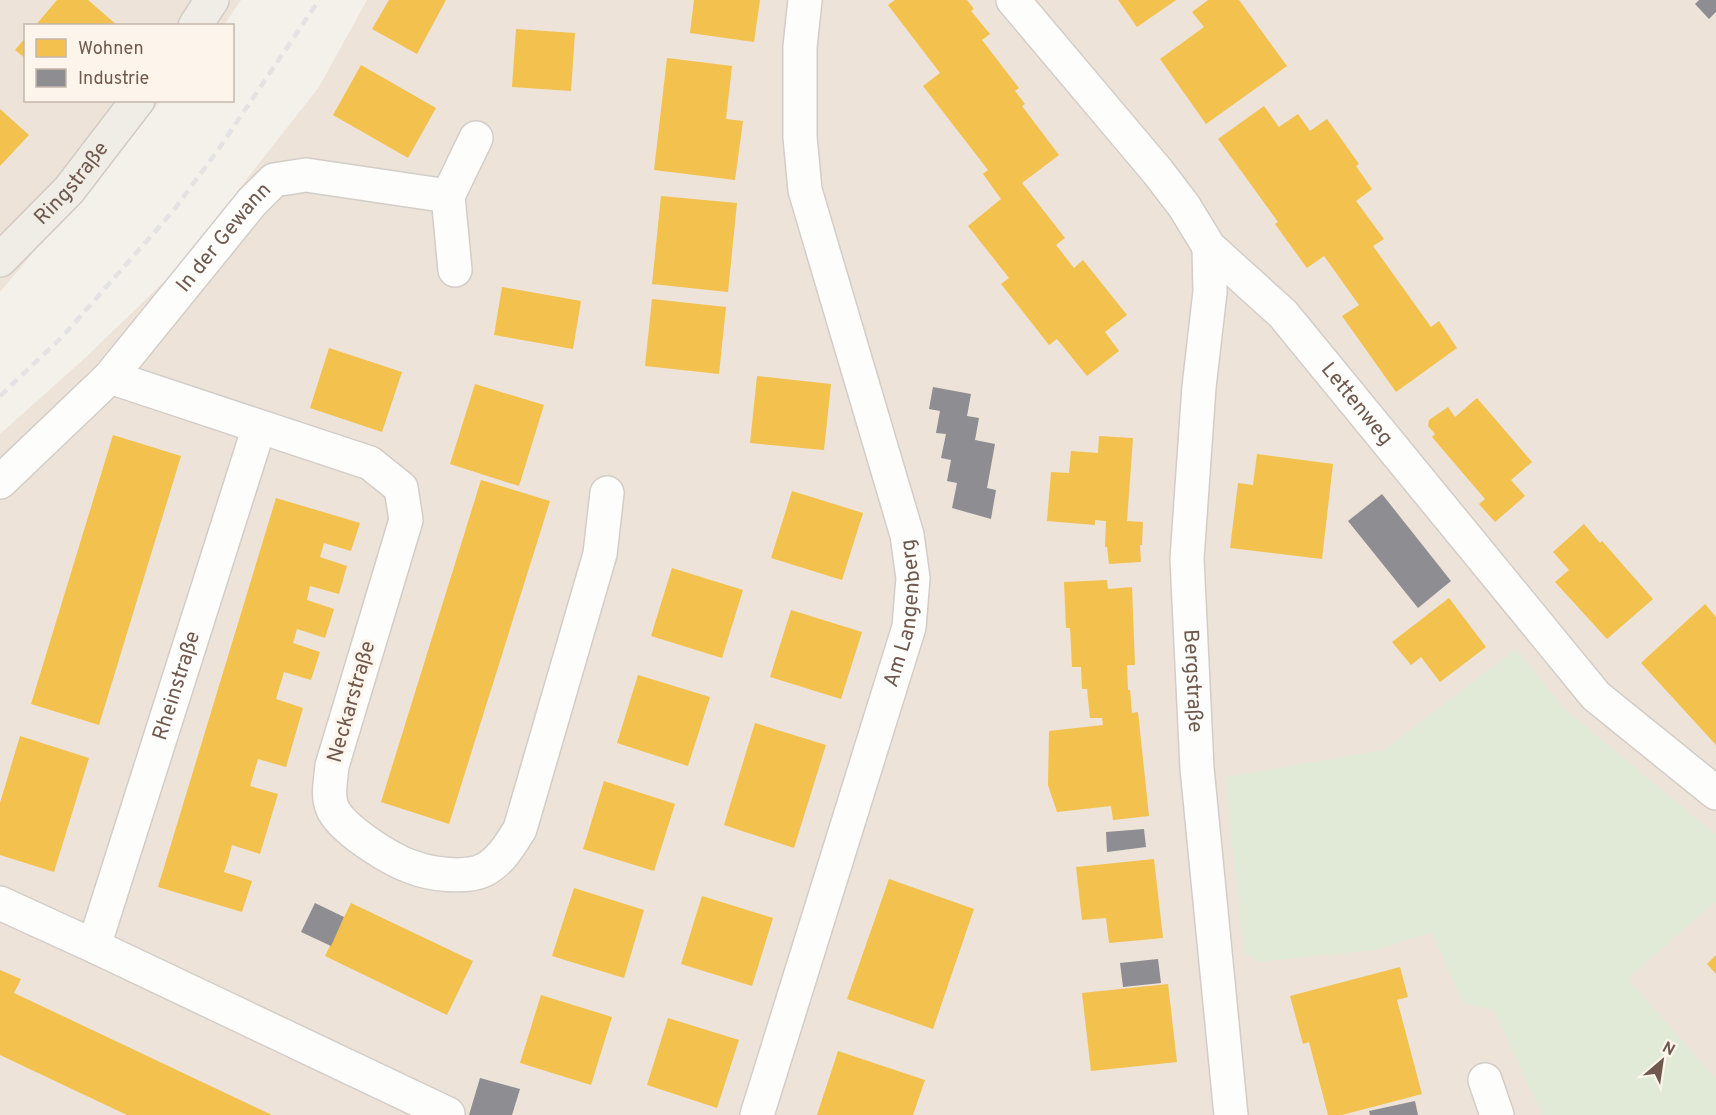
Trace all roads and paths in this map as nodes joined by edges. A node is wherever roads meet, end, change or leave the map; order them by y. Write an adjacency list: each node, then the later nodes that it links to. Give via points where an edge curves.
1 (212, 0): 4 (main road)
2 (805, 0): 20 (street, Am Langenberg, via 800,46 800,137 805,190 907,535 913,578 909,627)
3 (1013, 0): 8 (street, Lettenweg, via 1158,172)
4 (196, 24)
5 (136, 102): 9 (main road, Ringstraße, via 69,190)
6 (476, 138): 7 (street)
7 (448, 196): 10 (street); 11 (street, In der Gewann, via 306,175 274,180)
8 (1209, 247): 15 (street, Lettenweg, via 1283,314 1596,696); 21 (street, Bergstraße, via 1210,292 1186,559 1197,768)
9 (0, 260)
10 (454, 270)
11 (110, 377): 12 (street, Neckarstraße); 13 (street)
12 (259, 427): 14 (street, Neckarstraße, via 370,463 401,488 406,520 332,766 332,807 356,835 394,858 411,867 444,874 483,870 505,854 520,830 600,554); 17 (street, Rheinstraße)
13 (0, 482)
14 (607, 493)
15 (1716, 793)
16 (0, 903): 17 (street)
17 (94, 946): 19 (street)
18 (1485, 1080): 22 (street)
19 (448, 1114)
20 (757, 1115)
21 (1232, 1115)
22 (1497, 1115)

